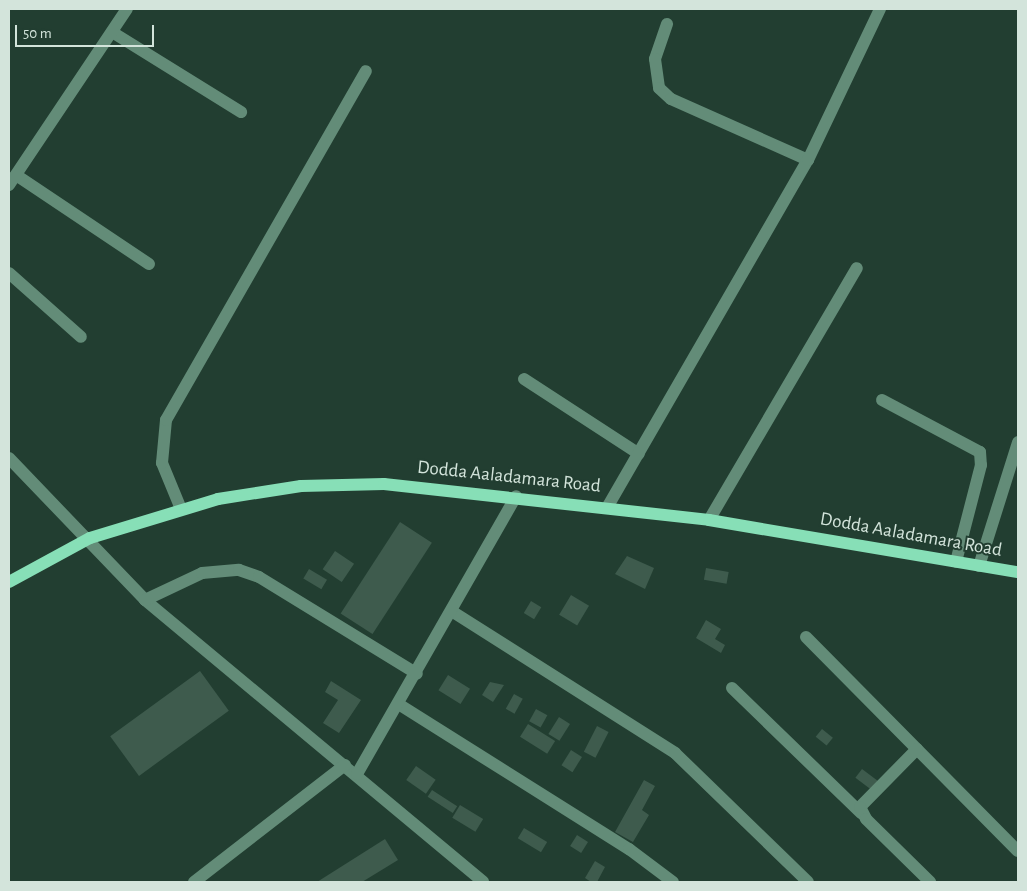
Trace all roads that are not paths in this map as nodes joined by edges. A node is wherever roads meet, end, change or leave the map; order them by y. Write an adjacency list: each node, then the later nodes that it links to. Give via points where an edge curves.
1 (127, 9): 4 (street)
2 (880, 9): 7 (street)
3 (667, 24): 7 (street, via 655,59 659,88 671,99)
4 (112, 32): 6 (street); 8 (street)
5 (366, 71): 20 (street, via 166,420 162,463)
6 (240, 112)
7 (808, 160): 16 (street)
8 (12, 180): 9 (street)
9 (149, 264)
10 (857, 268): 21 (street)
11 (9, 272): 12 (street)
12 (81, 337)
13 (524, 379): 16 (street)
14 (882, 400): 23 (street, via 980,452 981,465)
15 (1018, 442): 24 (street)
16 (639, 454): 19 (street)
17 (9, 458): 22 (street)
18 (516, 496): 19 (main road, Dodda Aaladamara Road); 20 (main road, Dodda Aaladamara Road, via 384,484 301,486); 28 (street)
19 (608, 506): 21 (main road, Dodda Aaladamara Road)
20 (181, 509): 22 (main road, Dodda Aaladamara Road)
21 (709, 520): 23 (main road, Dodda Aaladamara Road)
22 (90, 538): 26 (main road, Dodda Aaladamara Road); 27 (street)
23 (956, 562): 24 (main road, Dodda Aaladamara Road)
24 (979, 566): 25 (main road, Dodda Aaladamara Road)
25 (1018, 572)
26 (9, 582)
27 (145, 600): 30 (street, via 202,573 239,570 258,577); 34 (street)
28 (453, 612): 30 (street); 41 (street, via 675,753)
29 (806, 637): 33 (street)
30 (417, 674): 32 (street)
31 (732, 688): 36 (street)
32 (400, 705): 35 (street); 40 (street, via 629,849)
33 (917, 749): 36 (street, via 862,802); 37 (street)
34 (345, 765): 35 (street); 38 (street)
35 (357, 774): 39 (street)
36 (861, 813): 42 (street)
37 (1018, 851)
38 (194, 882)
39 (483, 882)
40 (673, 882)
41 (808, 882)
42 (930, 882)

